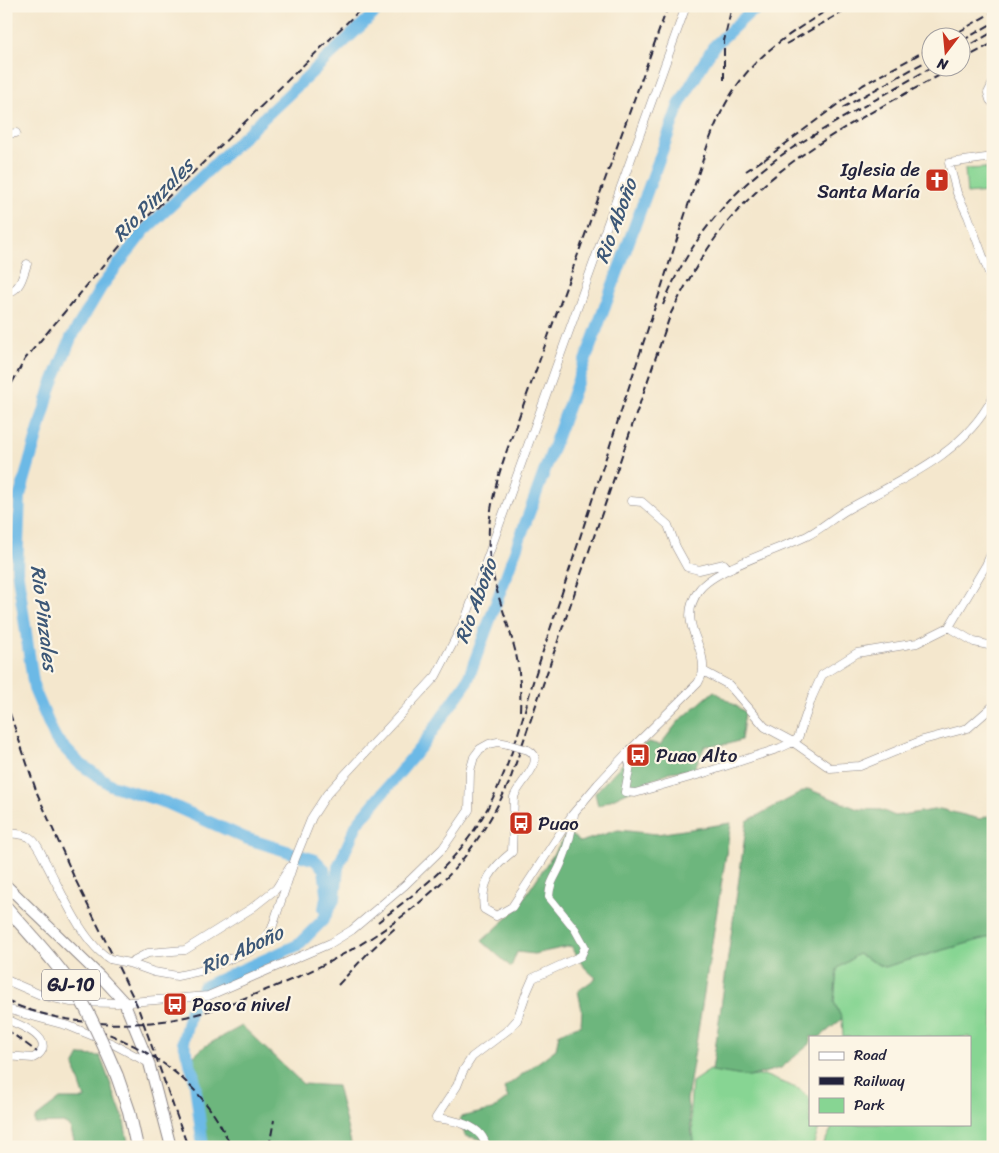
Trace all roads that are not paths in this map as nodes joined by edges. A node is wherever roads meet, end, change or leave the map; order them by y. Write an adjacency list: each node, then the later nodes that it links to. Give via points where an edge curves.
1 (686, 6): 22 (street, via 465,620 436,676 327,794 312,817)
2 (993, 83): 3 (street, via 988,93)
3 (993, 103)
4 (16, 133): 5 (street)
5 (6, 134)
6 (993, 157): 8 (street, via 949,163 957,194)
7 (27, 264): 9 (street, via 19,286)
8 (993, 284)
9 (6, 291)
10 (993, 397): 13 (street, via 973,426 950,450 808,536)
11 (631, 501): 13 (street, via 642,502 668,525 686,566 699,570 724,564)
12 (993, 550): 14 (street)
13 (729, 570): 16 (street, via 706,582 694,599 690,613)
14 (949, 627): 15 (street, via 974,642); 18 (street, via 917,643 857,653 822,675 798,738)
15 (993, 646)
16 (703, 671): 18 (street, via 730,685 765,727); 19 (street, via 689,693)
17 (993, 706): 18 (street, via 968,728 923,740 860,766 830,768)
18 (793, 742): 19 (street, via 635,793 625,792 630,765)
19 (626, 754): 20 (street)
20 (574, 812): 27 (street, bridge, via 512,907 496,916 484,910 482,895 486,883 497,864 512,852 514,797 536,759 528,750 498,742 489,744 477,752 470,766 469,810 443,848 352,930 331,943 208,996); 34 (street, via 572,836 550,885 549,897 585,947 581,956 533,978 517,1020 510,1029 472,1056 436,1118 471,1126 485,1140)
21 (6, 834): 25 (street, bridge, via 29,838 39,850 95,948 110,958)
22 (295, 859): 25 (street, via 276,889 202,940 185,950 148,953); 25 (street, via 271,931 252,950 200,971 177,976)
23 (6, 885): 27 (street)
24 (6, 907): 32 (highway, GJ-10, bridge, via 78,995 97,1029 129,1111)
25 (129, 963)
26 (6, 980): 27 (street, via 41,995 71,1002)
27 (124, 1002): 31 (street)
28 (6, 1009): 31 (street, via 69,1026)
29 (6, 1019): 30 (street, via 36,1034 43,1045 36,1057)
30 (6, 1056)
31 (149, 1062): 33 (street)
32 (137, 1147)
33 (171, 1147)
34 (486, 1147)

